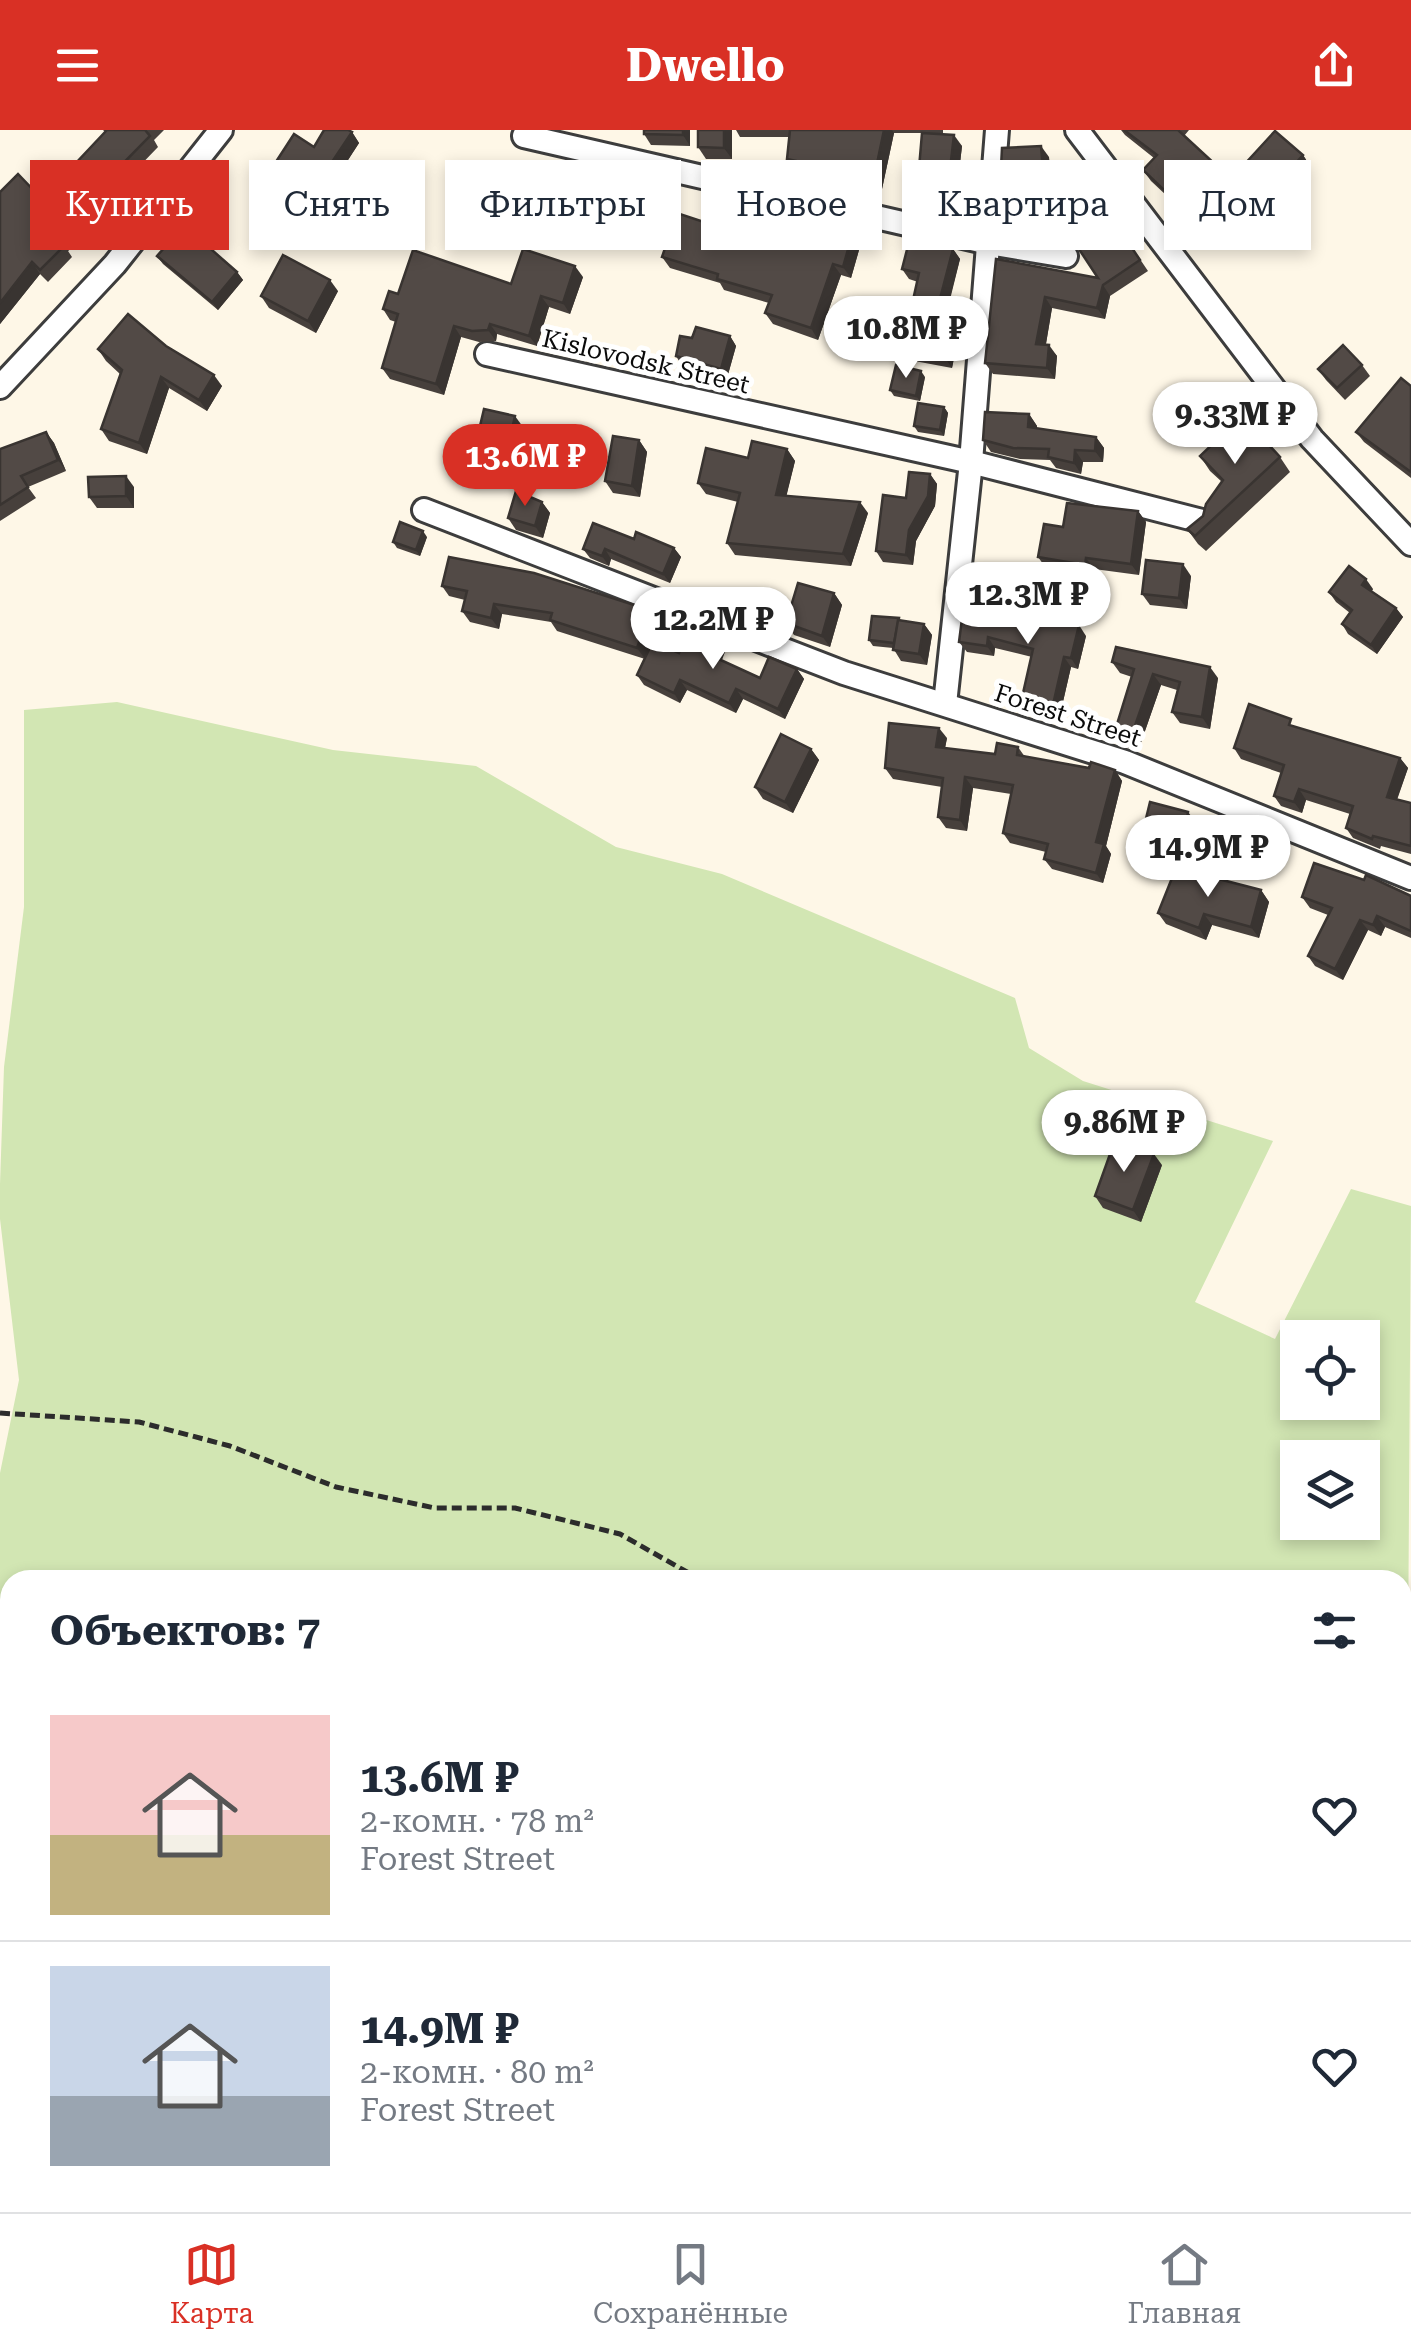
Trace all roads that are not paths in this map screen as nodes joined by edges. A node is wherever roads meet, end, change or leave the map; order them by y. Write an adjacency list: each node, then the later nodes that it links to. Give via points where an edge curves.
1 (221, 130): 11 (street, via 115,264)
2 (997, 130): 5 (street)
3 (1077, 130): 15 (street, via 1312,439)
4 (524, 136): 6 (street)
5 (995, 160)
6 (902, 223)
7 (987, 250): 12 (street)
8 (1030, 250): 9 (street)
9 (1066, 256)
10 (486, 354): 12 (street, Kislovodsk Street)
11 (0, 387)
12 (971, 462): 14 (street, Kislovodsk Street); 16 (street)
13 (424, 510): 16 (street, Forest Street, via 844,673)
14 (1202, 521)
15 (1411, 544)
16 (945, 704): 17 (street, Forest Street, via 1125,762)
17 (1411, 878)

